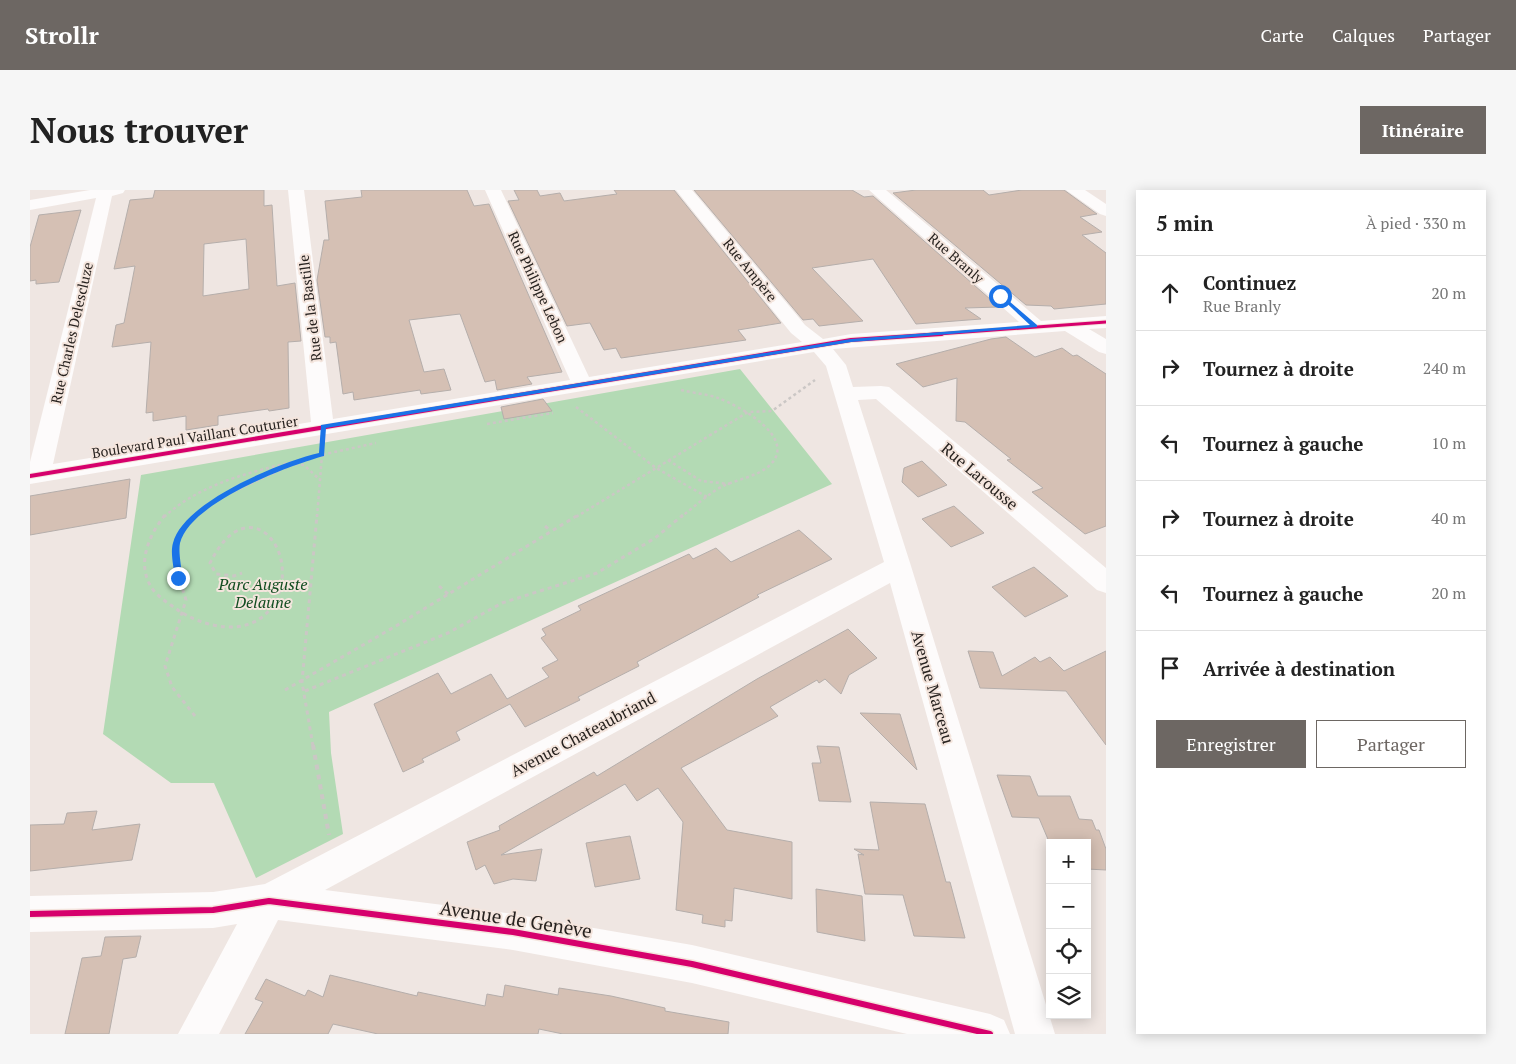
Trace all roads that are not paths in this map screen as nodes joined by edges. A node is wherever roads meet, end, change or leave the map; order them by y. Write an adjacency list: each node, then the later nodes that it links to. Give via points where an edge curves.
1 (296, 190): 17 (street, Rue de la Bastille)
2 (493, 190): 15 (street, Rue Philippe Lebon)
3 (684, 190): 14 (street, Rue Ampère, via 798,329)
4 (877, 190): 12 (street, Rue Branly)
5 (1074, 190): 9 (street)
6 (111, 191): 7 (street); 18 (street, Rue Charles Delescluze)
7 (74, 194): 8 (street)
8 (30, 206)
9 (1106, 211)
10 (1106, 322): 11 (street, Boulevard Paul Vaillant Couturier)
11 (1068, 324): 12 (street, Boulevard Paul Vaillant Couturier); 13 (street)
12 (1035, 326): 14 (street, Boulevard Paul Vaillant Couturier, via 851,340)
13 (1106, 348)
14 (828, 355): 15 (street, Boulevard Paul Vaillant Couturier); 16 (street, Avenue Marceau)
15 (574, 386): 17 (street, Boulevard Paul Vaillant Couturier)
16 (845, 394): 19 (street, Avenue Marceau); 20 (street, Rue Larousse, via 881,392)
17 (323, 427): 18 (street, Boulevard Paul Vaillant Couturier)
18 (34, 475)
19 (898, 566): 21 (street, Avenue Chateaubriand); 25 (street, Avenue Marceau)
20 (1106, 583)
21 (269, 901): 22 (street, Avenue de Genève, via 213,910); 23 (street); 24 (street, Avenue de Genève, via 513,932 692,964)
22 (30, 914)
23 (198, 1034)
24 (990, 1034)
25 (1035, 1034)

